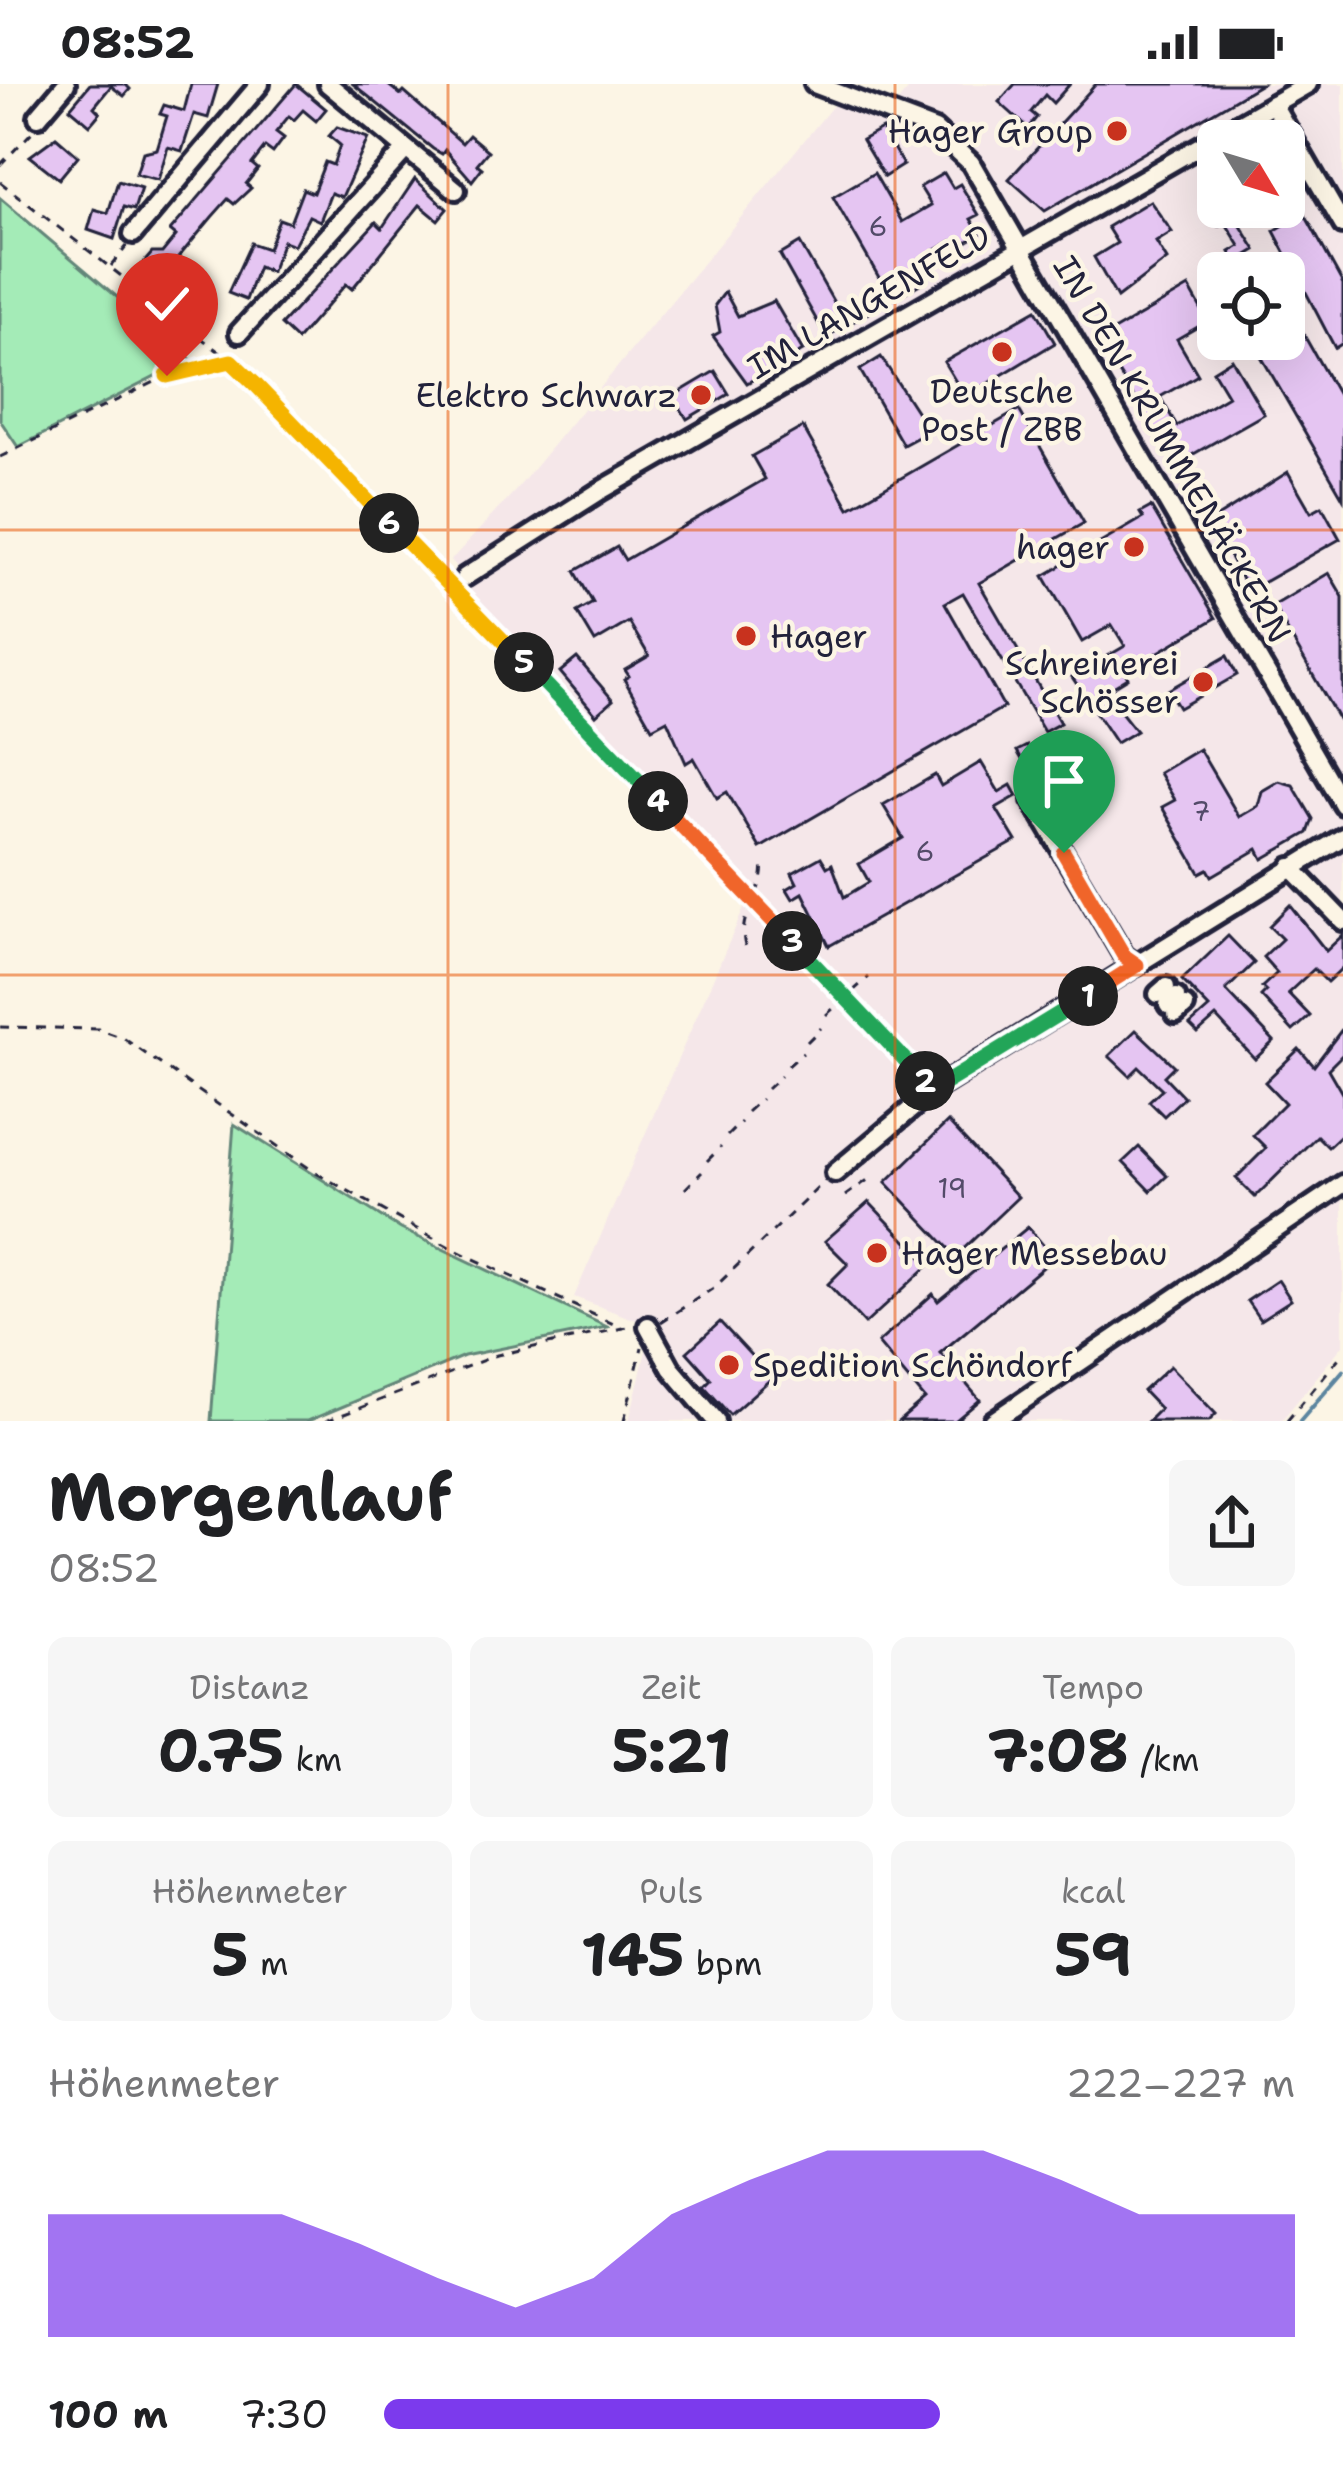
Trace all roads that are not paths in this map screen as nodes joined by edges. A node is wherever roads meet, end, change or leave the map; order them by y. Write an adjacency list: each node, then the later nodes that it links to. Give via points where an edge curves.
1 (66, 84): 7 (street)
2 (260, 84): 11 (street)
3 (328, 84): 8 (street)
4 (814, 84): 12 (street, IN DEN KRUMMENÄCKERN, via 935,130 960,148)
5 (1308, 84): 6 (street, IM LANGENFELD)
6 (1273, 104): 10 (street); 12 (street, IM LANGENFELD)
7 (38, 117)
8 (406, 149): 9 (street); 13 (street)
9 (456, 190)
10 (1343, 225)
11 (133, 234)
12 (1022, 248): 14 (street, IM LANGENFELD); 16 (street, IN DEN KRUMMENÄCKERN)
13 (239, 333)
14 (464, 577)
15 (1035, 805): 20 (street, via 1124,956)
16 (1343, 806)
17 (1343, 837): 18 (street)
18 (1291, 867): 19 (street); 20 (street)
19 (1343, 921)
20 (1137, 965): 21 (street, via 928,1096)
21 (835, 1173)
22 (1343, 1184): 25 (street)
23 (650, 1326): 24 (street, via 671,1368)
24 (716, 1421)
25 (993, 1421)

